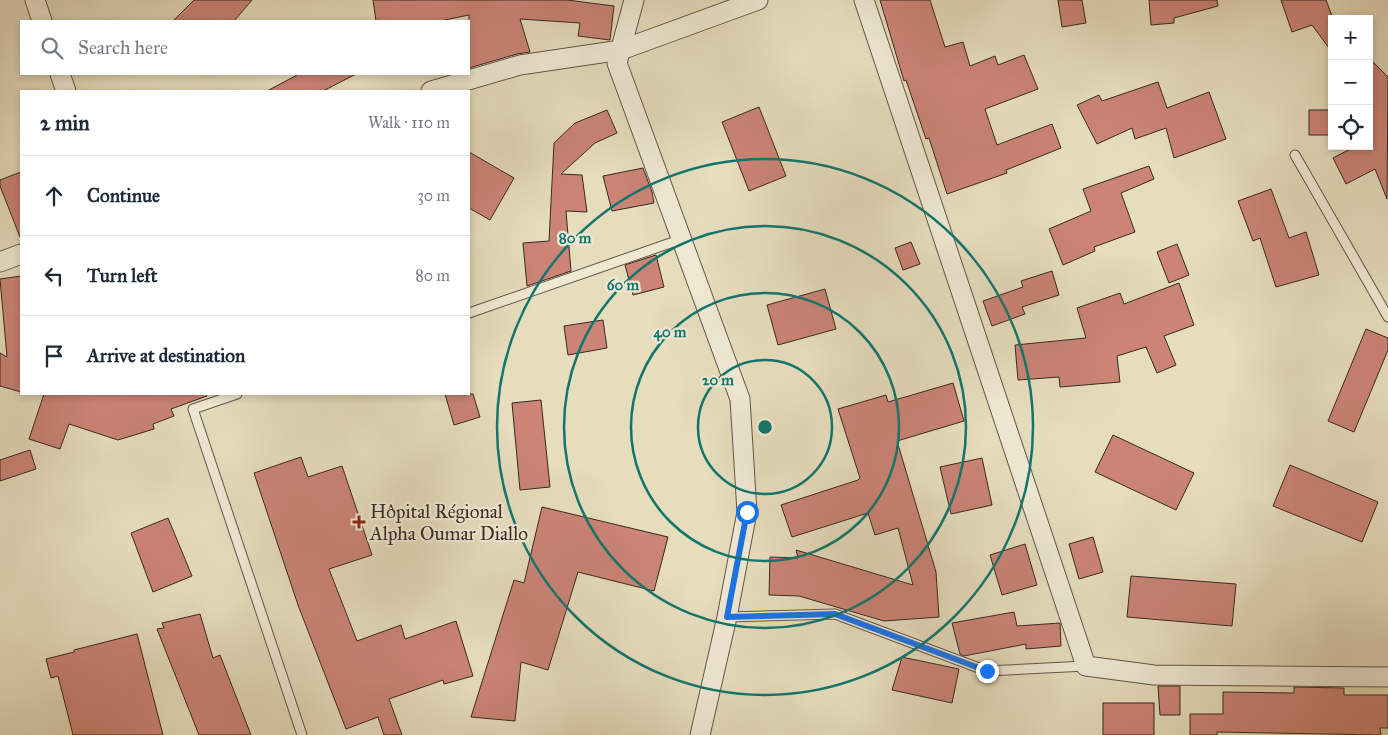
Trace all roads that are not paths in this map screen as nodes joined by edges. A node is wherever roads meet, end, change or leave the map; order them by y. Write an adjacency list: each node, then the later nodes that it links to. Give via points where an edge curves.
1 (35, 0): 5 (street)
2 (634, 0): 6 (street)
3 (758, 0): 6 (street)
4 (864, 0): 18 (street)
5 (42, 20)
6 (621, 50): 9 (street, via 520,65); 11 (street, via 617,63)
7 (60, 75): 8 (street)
8 (66, 90)
9 (433, 90)
10 (1294, 155): 15 (lane)
11 (682, 239): 14 (lane); 17 (street, via 740,399 747,512)
12 (20, 254): 13 (street)
13 (0, 262)
14 (470, 313)
15 (1388, 317)
16 (234, 395): 20 (lane, via 193,409)
17 (727, 617): 18 (lane, via 835,614 987,671); 21 (street)
18 (1086, 666): 19 (street, via 1154,676)
19 (1388, 678)
20 (302, 735)
21 (700, 735)

